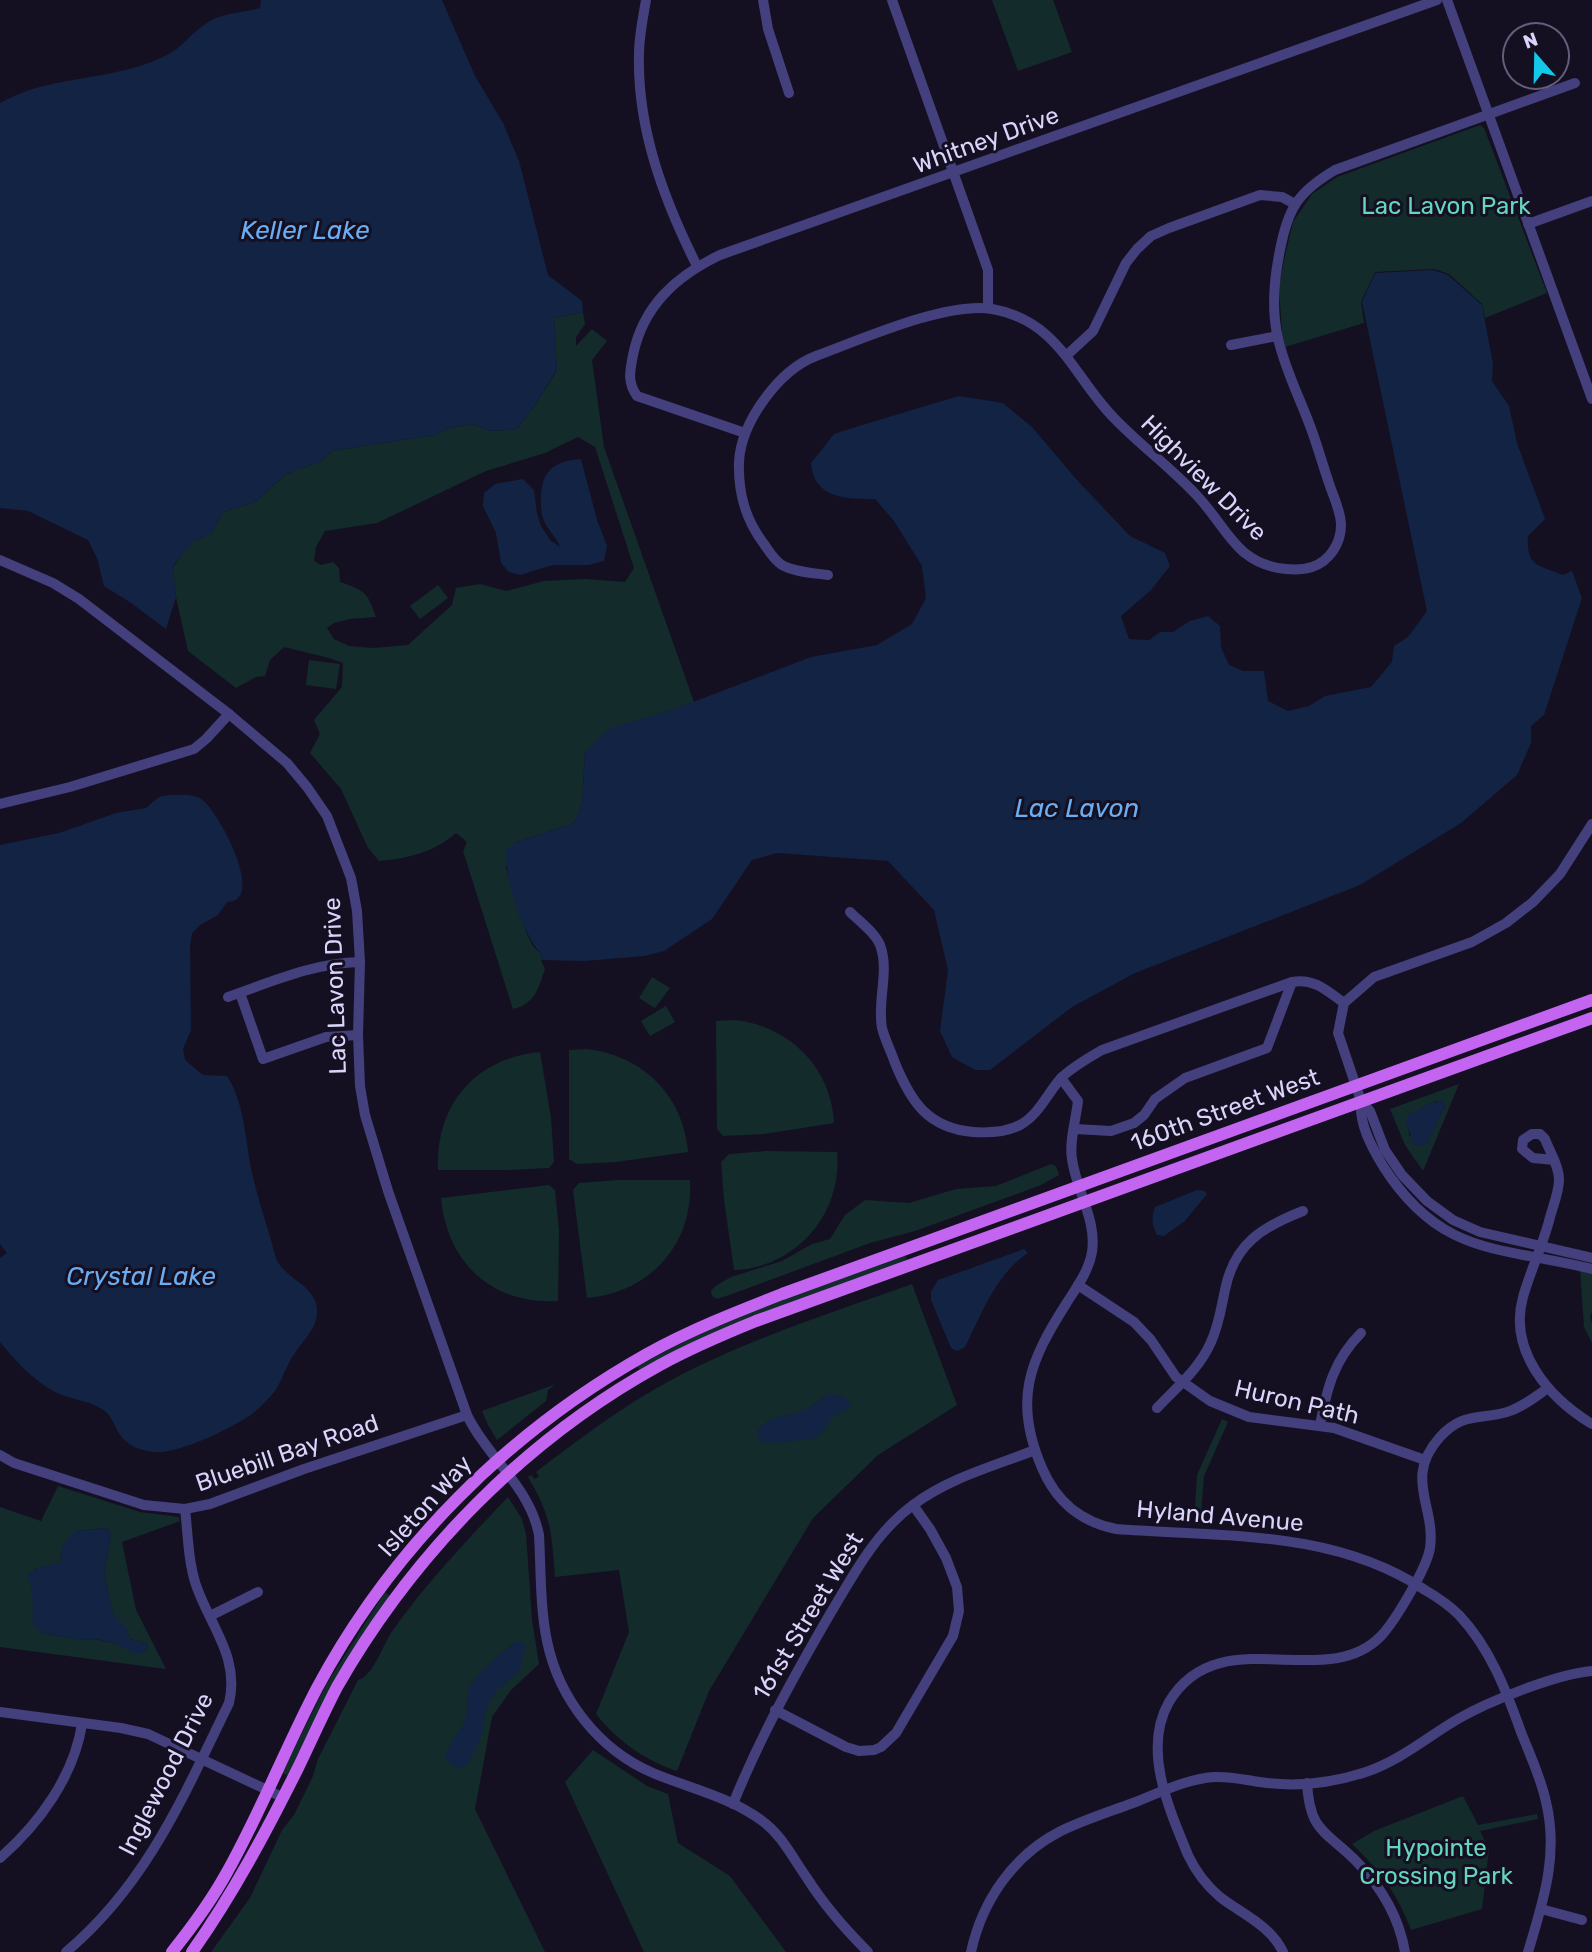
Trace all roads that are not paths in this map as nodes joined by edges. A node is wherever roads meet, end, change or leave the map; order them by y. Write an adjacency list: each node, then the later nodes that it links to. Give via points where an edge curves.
1 (646, 0): 13 (street, via 639,53 643,118 674,222)
2 (764, 0): 7 (street, via 768,29)
3 (892, 0): 9 (street)
4 (1437, 0): 9 (street, Whitney Drive)
5 (1447, 0): 8 (street)
6 (1575, 83): 8 (street, Highview Drive)
7 (789, 93)
8 (1488, 114): 11 (street, Highview Drive, via 1335,170 1311,184); 12 (street)
9 (954, 174): 13 (street, Whitney Drive); 14 (street, via 988,270)
10 (1592, 201): 12 (street)
11 (1295, 204): 15 (street, Highview Drive, via 1284,229 1275,274); 17 (street, via 1282,197 1260,195 1152,236 1126,263 1093,331)
12 (1528, 224): 18 (street)
13 (697, 266): 19 (street, Whitney Drive, via 649,312 637,336 630,386 637,396)
14 (988, 308): 17 (street, Highview Drive, via 1032,323); 19 (street, Highview Drive, via 941,311 810,358 774,385)
15 (1277, 336): 16 (street); 17 (street, Highview Drive, via 1341,522 1331,555 1318,566 1301,571 1268,567 1240,551 1200,499 1113,417)
16 (1231, 345)
17 (1067, 355)
18 (1592, 399)
19 (745, 433): 21 (street, Highview Drive, via 739,483 754,530 785,567)
20 (0, 560): 22 (street, Lac Lavon Drive, via 79,599)
21 (828, 575)
22 (229, 714): 23 (street, via 194,749); 26 (street, Lac Lavon Drive, via 287,763 327,816 351,878)
23 (0, 804)
24 (1592, 824): 31 (street, via 1560,874 1506,923 1472,942 1374,976)
25 (850, 912): 34 (street, via 881,945 883,1030 905,1087 937,1123 985,1133 1020,1125)
26 (359, 962): 28 (street, via 334,962); 33 (street, Lac Lavon Drive)
27 (1292, 982): 31 (street, via 1316,983); 34 (street, via 1102,1050); 37 (street, via 1267,1048 1185,1079 1155,1099 1134,1123 1111,1131)
28 (240, 993): 29 (street); 33 (street, via 263,1059 326,1037)
29 (228, 997)
30 (1592, 1000): 35 (main road, 160th Street West)
31 (1344, 1003): 35 (street, via 1338,1033)
32 (1592, 1018): 36 (main road, 160th Street West)
33 (358, 1035): 53 (street, Lac Lavon Drive, via 360,1086 372,1142)
34 (1061, 1078): 37 (street, Hyland Avenue, via 1078,1101)
35 (1356, 1086): 36 (street); 39 (main road, 160th Street West)
36 (1361, 1101): 40 (main road, 160th Street West); 42 (street, via 1391,1160 1427,1201 1480,1232); 43 (street, via 1359,1115 1381,1162 1422,1213 1476,1245)
37 (1075, 1129): 39 (street, Hyland Avenue, via 1071,1157)
38 (1554, 1160): 42 (street, via 1559,1182)
39 (1079, 1186): 40 (street, Hyland Avenue); 45 (main road, 160th Street West)
40 (1084, 1202): 47 (main road, 160th Street West); 48 (street, Hyland Avenue, via 1092,1251)
41 (1303, 1211): 50 (street, via 1259,1231 1235,1260 1211,1344)
42 (1542, 1246): 43 (street); 44 (street)
43 (1538, 1258): 46 (street); 51 (street, via 1523,1297 1520,1331 1530,1362)
44 (1592, 1258)
45 (873, 1261): 59 (main road, Isleton Way, via 720,1318 670,1342 578,1396)
46 (1592, 1269)
47 (877, 1277): 59 (main road, Isleton Way, via 756,1321 660,1365)
48 (1078, 1285): 50 (street, Huron Path, via 1134,1322); 56 (street, Hyland Avenue, via 1046,1335 1033,1366 1027,1410)
49 (1361, 1333): 55 (street, via 1333,1372)
50 (1182, 1382): 52 (street); 55 (street, Huron Path, via 1238,1414)
51 (1548, 1388): 54 (street); 58 (street, via 1517,1408 1457,1424 1440,1437)
52 (1157, 1408)
53 (467, 1415): 59 (street, Lac Lavon Drive); 61 (street, Bluebill Bay Road)
54 (1592, 1424)
55 (1320, 1425): 58 (street, Huron Path)
56 (1035, 1450): 60 (street, 161st Street West, via 952,1482); 62 (street, Hyland Avenue, via 1062,1500 1101,1525 1303,1543 1365,1559)
57 (0, 1455): 61 (street, Bluebill Bay Road, via 133,1502)
58 (1425, 1460): 62 (street, via 1422,1489 1431,1527 1430,1550)
59 (502, 1466): 72 (main road, Isleton Way, via 423,1535 377,1593 317,1689); 74 (main road, Isleton Way, via 369,1635); 75 (street, Lac Lavon Drive, via 536,1522 549,1649 565,1692 579,1713 604,1741 633,1762)
60 (913, 1505): 67 (street, 161st Street West, via 864,1558); 67 (street, via 946,1558 957,1587 959,1611 949,1643 892,1738 874,1750 859,1751)
61 (185, 1509): 64 (street, Inglewood Drive, via 193,1574)
62 (1415, 1583): 66 (street, Hyland Avenue, via 1465,1622); 73 (street, via 1384,1632 1356,1653 1335,1658 1229,1661 1197,1672 1177,1691 1163,1716 1157,1760)
63 (258, 1592): 64 (street)
64 (210, 1616): 70 (street, Inglewood Drive, via 228,1653 232,1685 229,1703)
65 (1592, 1671): 66 (street, via 1565,1675)
66 (1508, 1697): 71 (street, via 1459,1718 1382,1766 1345,1778); 77 (street, Hyland Avenue, via 1545,1796 1551,1827 1550,1873)
67 (775, 1710): 75 (street, 161st Street West)
68 (0, 1712): 69 (street)
69 (82, 1724): 70 (street, via 148,1734); 76 (street, via 68,1773)
70 (201, 1760): 72 (street); 79 (street, Inglewood Drive, via 144,1866 118,1901)
71 (1307, 1783): 73 (street, via 1216,1777); 85 (street, via 1319,1828 1380,1889 1396,1919)
72 (267, 1790): 74 (street); 80 (main road, Isleton Way, via 219,1886)
73 (1165, 1791): 83 (street, via 1069,1828 1026,1855 989,1902); 84 (street, via 1187,1852 1203,1878 1223,1899 1262,1926)
74 (282, 1797): 81 (main road, Isleton Way, via 235,1889)
75 (733, 1804): 82 (street, Lac Lavon Drive, via 778,1835 820,1897)
76 (0, 1858)
77 (1541, 1909): 78 (street); 86 (street, Hyland Avenue)
78 (1581, 1920)
79 (66, 1952)
80 (173, 1952)
81 (192, 1952)
82 (868, 1952)
83 (971, 1952)
84 (1283, 1952)
85 (1405, 1952)
86 (1528, 1952)

